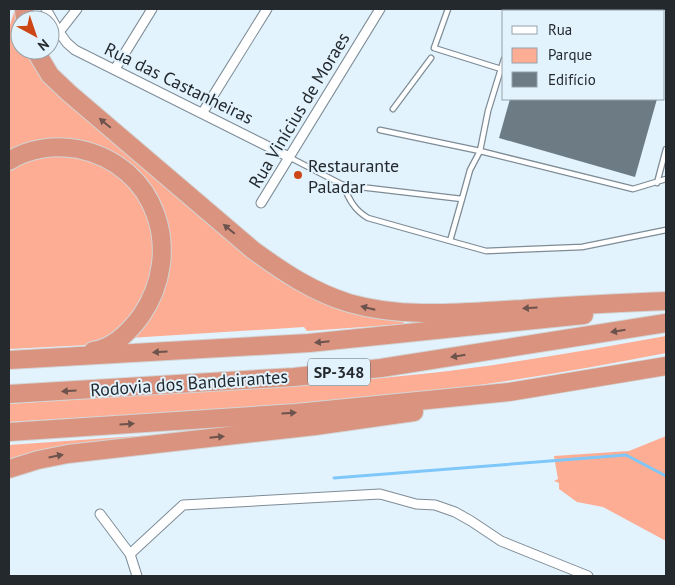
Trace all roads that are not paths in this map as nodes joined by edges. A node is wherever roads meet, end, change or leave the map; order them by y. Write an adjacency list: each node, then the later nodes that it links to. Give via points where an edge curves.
1 (77, 9): 6 (street)
2 (152, 9): 11 (street)
3 (267, 9): 14 (street)
4 (380, 9): 18 (street, Rua Vinícius de Moraes)
5 (448, 9): 12 (lane, via 434,48)
6 (60, 31)
7 (60, 34): 11 (street, Rua das Castanheiras, via 75,50)
8 (431, 58): 13 (lane)
9 (41, 60): 27 (highway, one-way to 9, via 455,313 392,312 348,303 317,292 253,250 91,112 50,75)
10 (502, 66): 12 (lane)
11 (115, 69): 14 (street, Rua das Castanheiras)
12 (501, 69): 17 (lane)
13 (393, 109)
14 (202, 112): 18 (street, Rua das Castanheiras)
15 (380, 130): 17 (lane)
16 (666, 149): 21 (lane)
17 (480, 151): 21 (lane, via 633,189); 23 (lane, via 470,170)
18 (289, 157): 22 (lane); 24 (street, Rua Vinícius de Moraes)
19 (9, 162): 29 (highway, via 30,151 68,147 110,161 127,171 142,189 153,208 161,234 158,282 149,304 136,322 99,351)
20 (666, 179): 21 (lane)
21 (658, 183)
22 (343, 185): 23 (lane); 26 (lane, via 358,213)
23 (462, 200): 26 (lane)
24 (261, 203)
25 (666, 230): 26 (lane, via 582,247 486,251)
26 (450, 241)
27 (666, 301): 29 (highway, one-way to 29, via 564,318 319,342)
28 (666, 323): 33 (highway, Rodovia dos Bandeirantes / SP-348, one-way to 33, via 381,368 294,377)
29 (51, 358): 30 (highway)
30 (9, 360)
31 (666, 366): 32 (highway, Rodovia dos Bandeirantes / SP-348)
32 (509, 392): 34 (highway, Rodovia dos Bandeirantes / SP-348, one-way to 32, via 296,413); 35 (highway, one-way to 32, via 68,454 400,415)
33 (9, 394)
34 (9, 432)
35 (9, 469)
36 (100, 514): 37 (street)
37 (130, 554): 38 (street); 39 (street, via 183,505 380,494 455,512 501,541)
38 (137, 576)
39 (588, 576)

